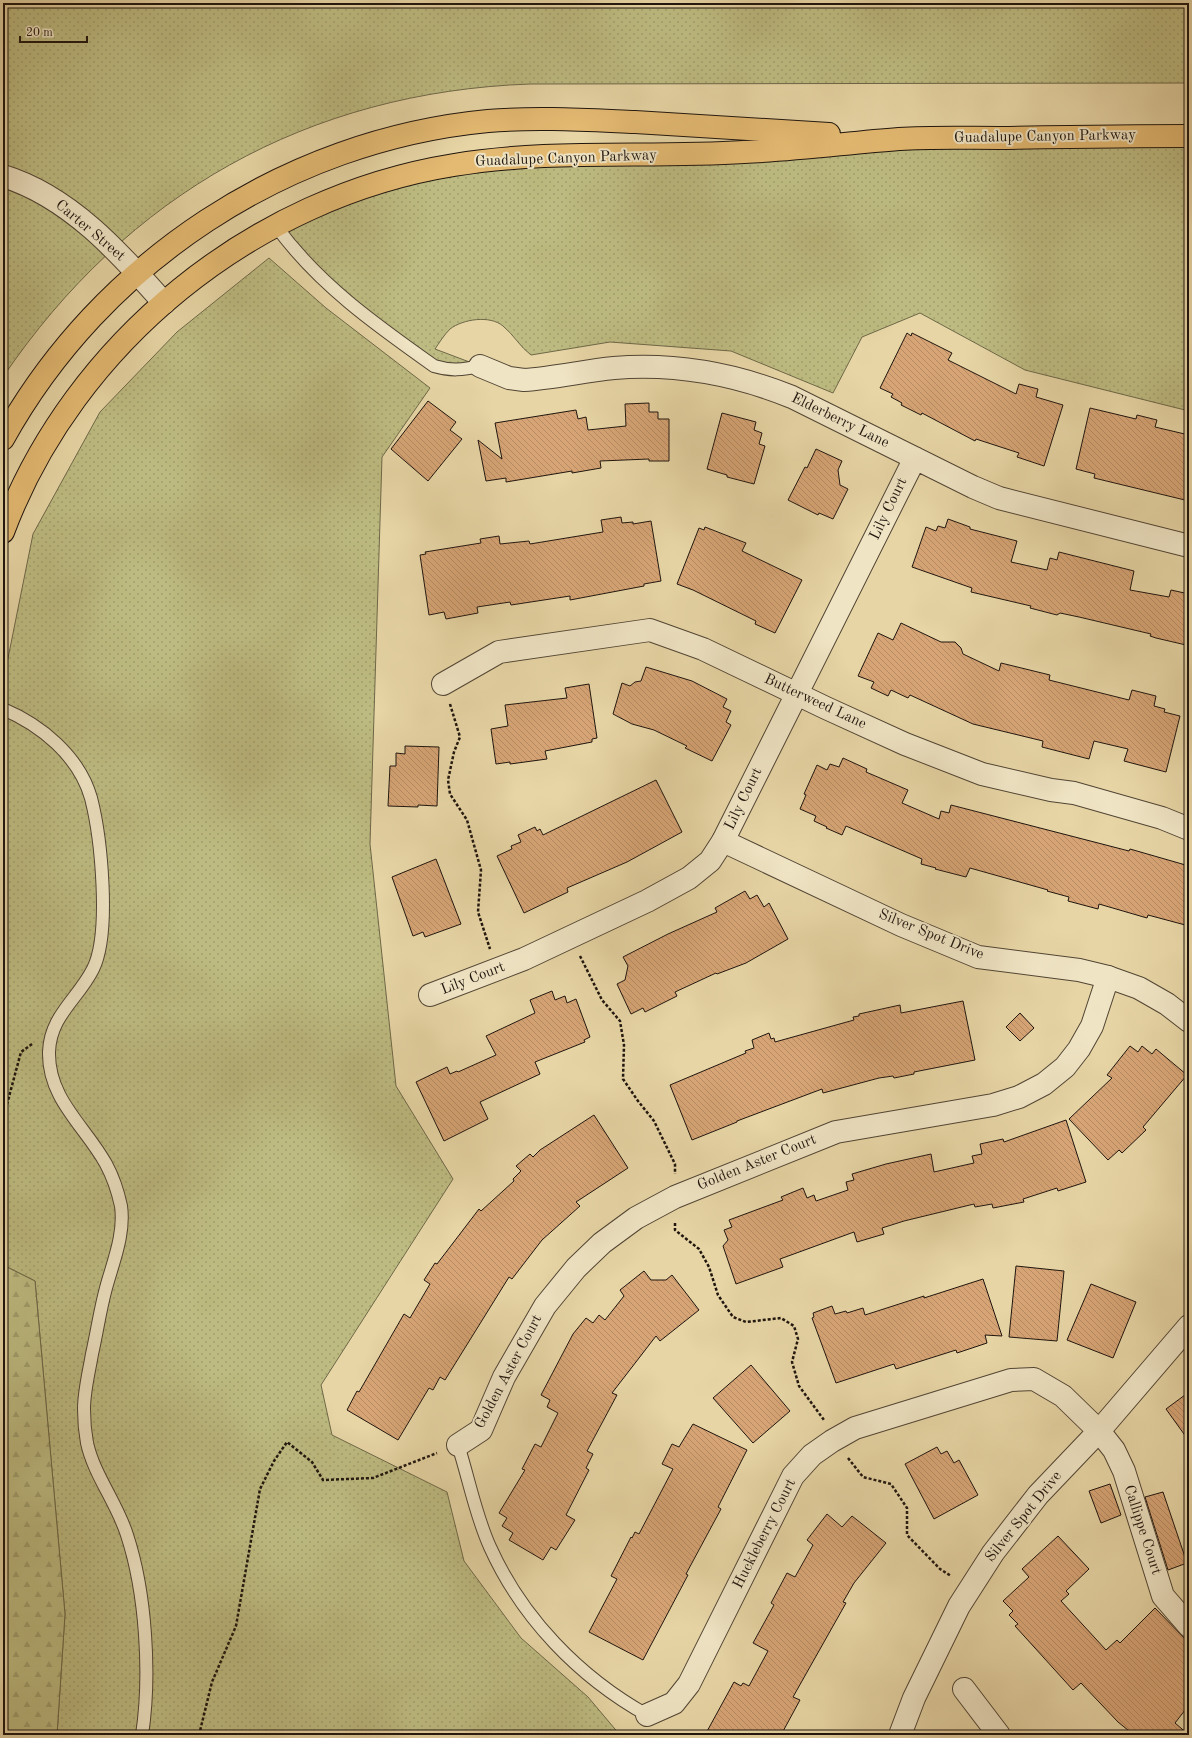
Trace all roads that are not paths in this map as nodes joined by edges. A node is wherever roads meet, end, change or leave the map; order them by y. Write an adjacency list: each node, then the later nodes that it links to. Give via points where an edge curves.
1 (1189, 136): 2 (main road, Guadalupe Canyon Parkway)
2 (902, 139): 4 (main road, Guadalupe Canyon Parkway, via 747,152 525,157 476,162 402,176 355,191); 5 (main road, Guadalupe Canyon Parkway, via 575,118 488,121 445,127 369,145 309,166 264,187 178,240)
3 (3, 176): 5 (street, Carter Street, via 35,190 64,207)
4 (276, 226): 6 (main road, Guadalupe Canyon Parkway, via 222,258); 7 (lane, via 295,250 351,306 434,366 447,370)
5 (137, 272): 6 (street, Carter Street); 8 (main road, Guadalupe Canyon Parkway, via 100,307 64,350 34,388)
6 (164, 303): 10 (main road, Guadalupe Canyon Parkway, via 116,350 68,408 30,472)
7 (480, 366): 9 (street, Elderberry Lane, via 503,376 524,380 633,367 677,368 722,374 792,397)
8 (3, 439)
9 (915, 458): 11 (street, Elderberry Lane, via 999,498); 13 (street, Lily Court)
10 (3, 532)
11 (1189, 546)
12 (443, 684): 13 (street, Butterweed Lane, via 499,652 650,630 703,649)
13 (797, 694): 15 (street, Butterweed Lane, via 905,744 982,774 1074,793 1162,818); 16 (street, Lily Court)
14 (3, 709): 26 (lane, via 36,727 70,758 82,775 90,795 99,847 103,913 100,945 95,965 85,983 60,1015 52,1031 49,1052 51,1073 57,1093 67,1111 107,1165 116,1186 121,1209 117,1251 102,1306 84,1405 87,1444 119,1515 134,1560 146,1668)
15 (1189, 829)
16 (723, 841): 17 (street, Silver Spot Drive, via 901,925 978,957 1080,970); 18 (street, Lily Court, via 710,861 689,878 647,901 496,970)
17 (1108, 977): 19 (street, Silver Spot Drive, via 1139,988 1167,1004); 22 (street, Golden Aster Court, via 1092,1026 1079,1049 1065,1067 1044,1084 1019,1097 993,1105 836,1132 675,1197 636,1218 602,1243 576,1268 545,1306 504,1377 481,1430)
18 (430, 995)
19 (1189, 1021)
20 (1189, 1326): 21 (street, Silver Spot Drive)
21 (1099, 1431): 23 (street, Callippe Court, via 1120,1460 1164,1596); 25 (street, Huckleberry Court, via 1063,1396 1034,1379 1011,1380 855,1428 836,1438 812,1455 793,1476 689,1684 674,1703); 27 (street, Silver Spot Drive, via 1038,1496 993,1553 959,1606 914,1698)
22 (458, 1445): 25 (lane, via 467,1470 476,1511 490,1547 531,1616 587,1675 616,1697)
23 (1189, 1626)
24 (964, 1689): 28 (street)
25 (647, 1715)
26 (142, 1735)
27 (900, 1735)
28 (999, 1735)

